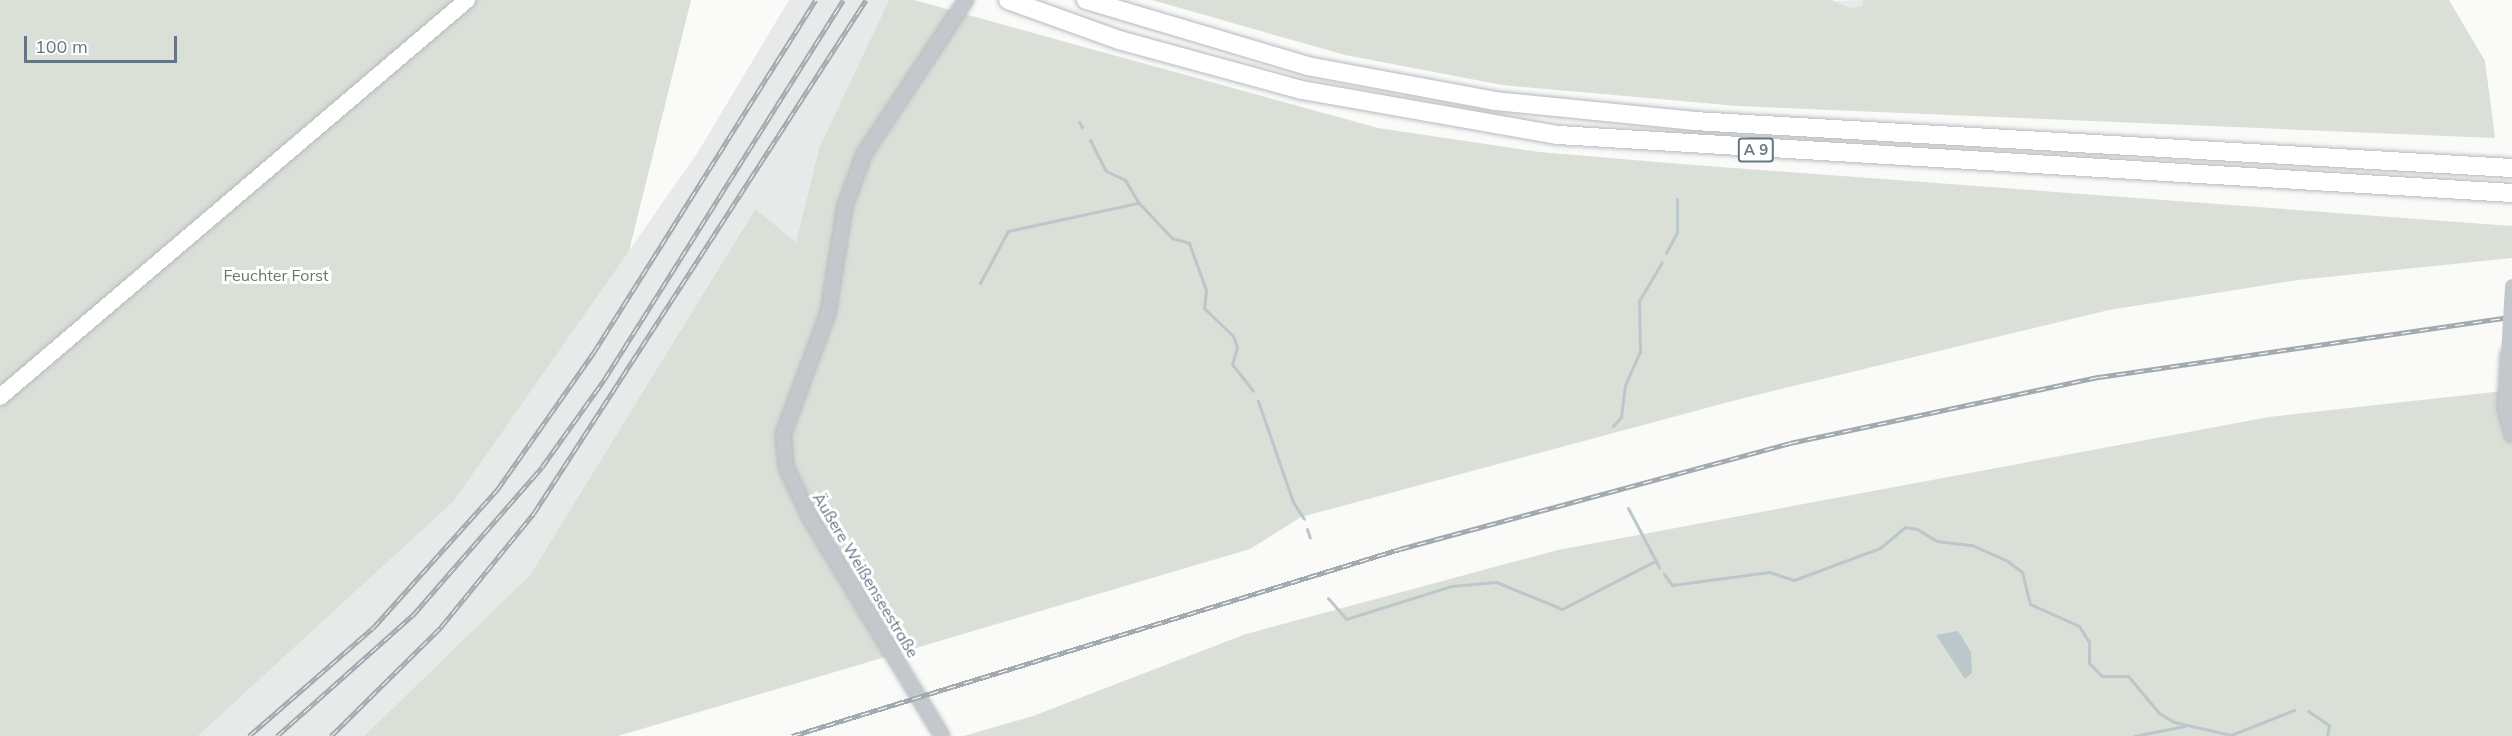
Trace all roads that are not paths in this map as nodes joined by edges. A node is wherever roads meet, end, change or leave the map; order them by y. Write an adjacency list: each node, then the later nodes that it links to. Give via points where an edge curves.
1 (467, 0): 8 (main road)
2 (966, 0): 10 (street, Äußere Weißenseestraße, via 864,154 845,206 828,313 783,435 786,467 810,518)
3 (1086, 0): 5 (highway, A 9, via 1307,66 1496,101 1694,121)
4 (1012, 1): 6 (highway, A 9, via 1119,40 1302,90 1558,135)
5 (2512, 168)
6 (2512, 193)
7 (2512, 284): 9 (street, bridge, via 2505,408)
8 (0, 398)
9 (2512, 435)
10 (942, 736)

